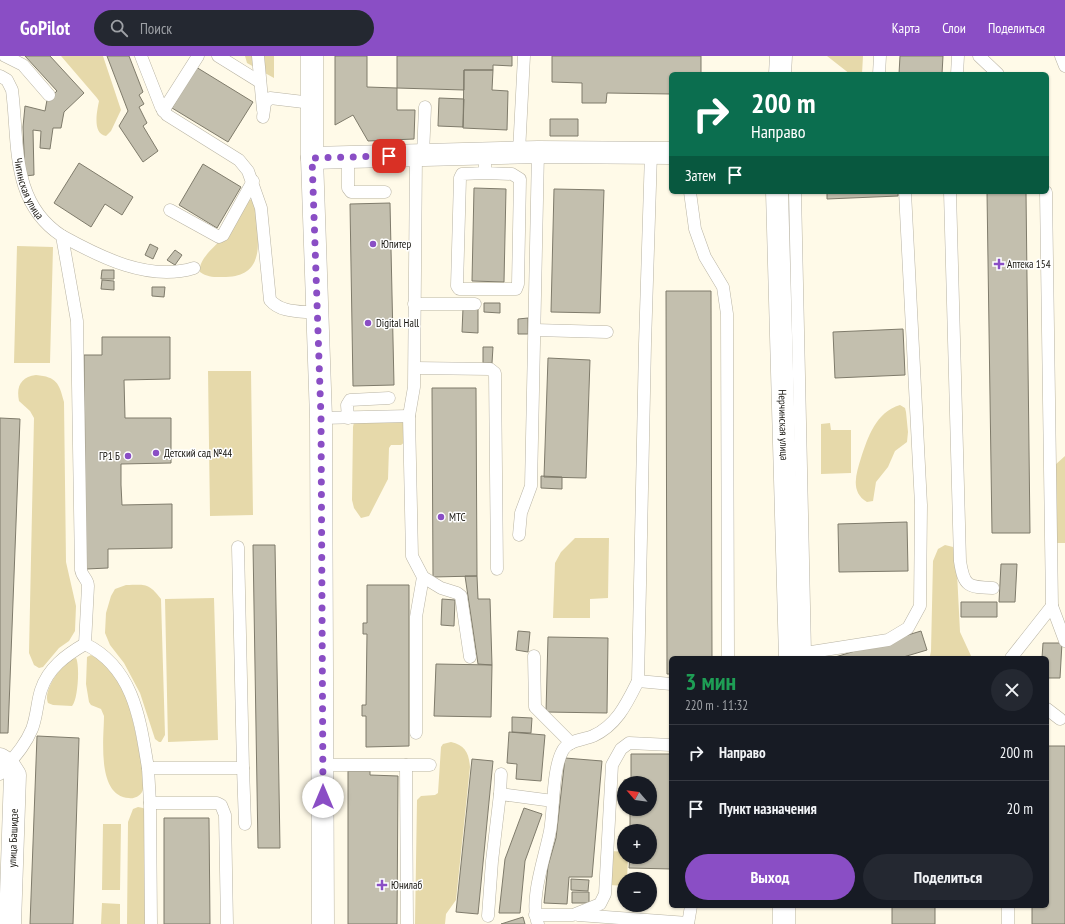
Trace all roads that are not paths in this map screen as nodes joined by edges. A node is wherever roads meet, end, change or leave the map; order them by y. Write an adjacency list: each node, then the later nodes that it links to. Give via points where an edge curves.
1 (6, 56): 18 (lane, via 23,64)
2 (141, 56): 21 (lane)
3 (198, 56): 21 (lane)
4 (218, 56): 17 (lane)
5 (258, 56): 17 (lane)
6 (312, 56): 19 (street)
7 (524, 56): 22 (lane)
8 (781, 56): 13 (street)
9 (880, 56): 14 (lane)
10 (980, 56): 15 (lane)
11 (1061, 56): 12 (lane)
12 (1065, 66)
13 (780, 72)
14 (879, 72)
15 (996, 72)
16 (0, 76): 37 (lane, Читинская улица, via 7,80 12,90 18,163 23,185 46,223)
17 (260, 82): 19 (lane, via 263,117 265,103 270,98)
18 (49, 95)
19 (312, 103): 26 (street)
20 (425, 107): 24 (lane)
21 (163, 111): 28 (lane, via 239,160)
22 (529, 152): 23 (street); 27 (street); 42 (lane)
23 (661, 153): 62 (lane, via 645,344)
24 (420, 155): 25 (street); 27 (street); 39 (lane)
25 (348, 156): 26 (street); 29 (lane, via 348,188 351,192)
26 (312, 158): 41 (street)
27 (485, 164): 27 (lane, via 462,174 460,178 457,286 459,289 516,289 520,179)
28 (253, 181): 36 (lane, via 223,235 219,237); 41 (lane, via 261,208 270,300 275,306 285,310)
29 (385, 192)
30 (690, 194): 59 (lane, via 695,229 704,256 722,286 727,314)
31 (777, 194): 57 (street, Нерчинская улица)
32 (795, 194): 57 (lane)
33 (905, 194): 57 (lane, via 921,505 920,606 908,628 888,640)
34 (950, 194): 53 (lane, via 960,561 966,583 971,587)
35 (1046, 194): 54 (lane)
36 (170, 210)
37 (62, 236): 38 (lane, Читинская улица, via 118,263 161,272 180,273); 56 (lane, via 77,321 81,574 88,582)
38 (194, 268)
39 (414, 304): 40 (lane); 44 (lane)
40 (475, 304)
41 (316, 313): 47 (street)
42 (535, 330): 43 (lane); 49 (lane, via 531,486 521,513)
43 (607, 332)
44 (415, 368): 46 (lane, via 414,397); 51 (lane, via 490,369 495,373)
45 (388, 398): 48 (lane, via 350,400 347,405)
46 (409, 416): 48 (lane); 52 (lane, via 412,556)
47 (321, 418): 48 (lane); 69 (street)
48 (348, 418)
49 (519, 535)
50 (238, 547): 74 (lane)
51 (497, 569)
52 (423, 577): 61 (lane, via 461,596); 66 (lane, via 416,617)
53 (993, 588)
54 (1052, 606): 55 (lane); 60 (lane)
55 (1065, 642)
56 (85, 644): 72 (lane, via 66,654 47,676 40,690 32,728 19,753); 73 (lane, via 100,652 118,669 131,693 141,725)
57 (795, 655)
58 (534, 656): 67 (lane, via 535,707)
59 (728, 656)
60 (1013, 656)
61 (470, 657)
62 (638, 681): 63 (lane); 67 (lane, via 623,712 609,726 593,736)
63 (669, 684)
64 (1049, 710): 65 (lane)
65 (1060, 719)
66 (416, 733)
67 (571, 743): 77 (lane, via 563,750 558,763)
68 (669, 745): 83 (lane, via 629,743 617,754 612,765 605,894 600,904)
69 (323, 765): 70 (lane); 90 (street)
70 (406, 765): 71 (lane); 91 (lane)
71 (430, 765)
72 (3, 766): 87 (street, улица Башидзе, via 15,775)
73 (148, 768): 74 (lane); 78 (lane)
74 (243, 768): 79 (lane)
75 (501, 774): 76 (lane)
76 (500, 794): 77 (lane); 84 (lane)
77 (553, 801): 85 (lane, via 550,832 542,860)
78 (150, 804): 88 (lane); 89 (lane, via 217,803 221,806 225,815)
79 (245, 824)
80 (691, 908): 86 (lane)
81 (784, 908): 92 (street)
82 (1008, 908): 93 (lane)
83 (573, 915): 85 (lane); 86 (lane)
84 (488, 916)
85 (537, 920)
86 (688, 923)
87 (10, 924)
88 (151, 924)
89 (227, 924)
90 (324, 924)
91 (407, 924)
92 (784, 924)
93 (1008, 924)

